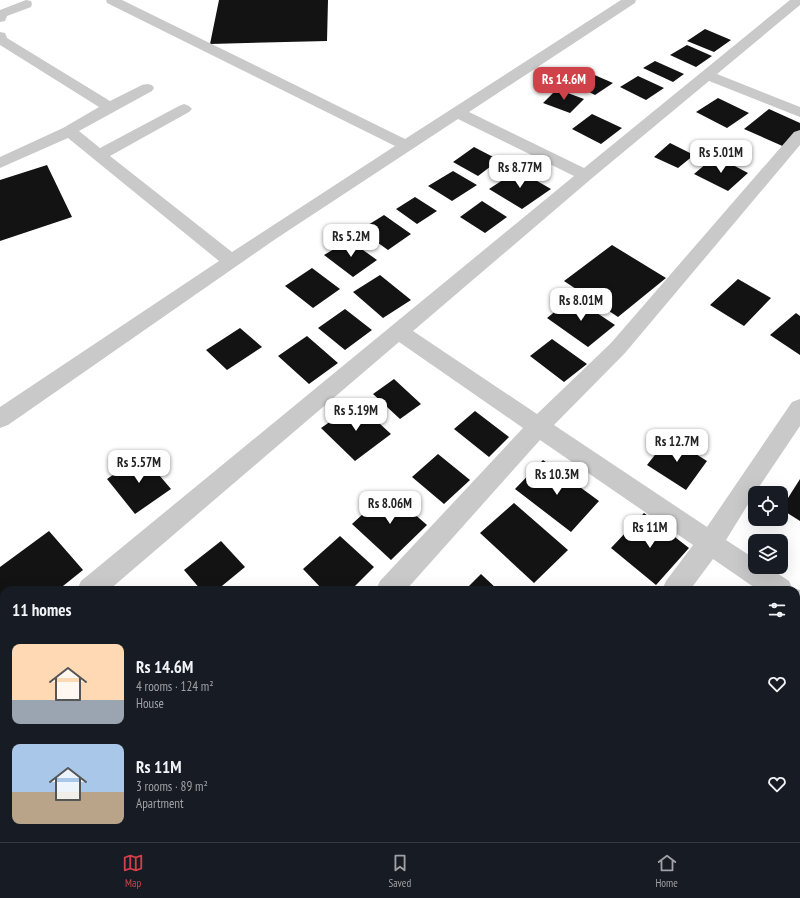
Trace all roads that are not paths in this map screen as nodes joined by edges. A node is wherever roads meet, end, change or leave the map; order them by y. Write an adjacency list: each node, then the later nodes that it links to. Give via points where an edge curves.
1 (112, 0): 15 (street)
2 (630, 0): 12 (street)
3 (798, 0): 7 (street)
4 (26, 4): 5 (street, via 1,14)
5 (0, 18)
6 (0, 36): 9 (street, via 1,40)
7 (707, 75): 11 (street); 18 (street)
8 (147, 88): 9 (street)
9 (110, 107): 13 (street)
10 (184, 109): 16 (street)
11 (800, 112)
12 (458, 113): 15 (street); 18 (street)
13 (69, 131): 16 (street); 17 (street)
14 (800, 135): 23 (street, via 618,348)
15 (407, 146): 19 (street)
16 (100, 155): 19 (street)
17 (0, 163)
18 (585, 175): 20 (street)
19 (231, 261): 22 (street)
20 (399, 332): 23 (street); 25 (street)
21 (800, 408): 24 (street)
22 (0, 419)
23 (538, 426): 24 (street); 26 (street)
24 (710, 543): 27 (street); 28 (street)
25 (95, 586)
26 (393, 586)
27 (678, 586)
28 (774, 586)

